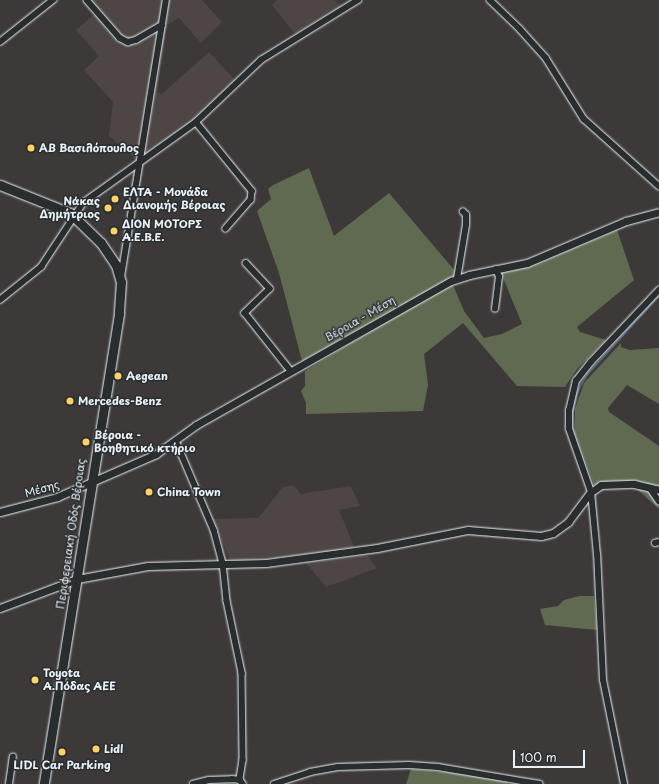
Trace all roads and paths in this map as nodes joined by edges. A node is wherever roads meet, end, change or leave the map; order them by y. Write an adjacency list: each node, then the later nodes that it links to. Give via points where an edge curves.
1 (53, 0): 7 (street)
2 (87, 0): 6 (street, via 120,38 128,42)
3 (166, 0): 6 (street)
4 (358, 0): 8 (street, via 261,60)
5 (490, 0): 11 (street, via 546,58 584,119)
6 (162, 25): 9 (street)
7 (0, 42)
8 (196, 122): 9 (street); 15 (street, via 252,191 251,200)
9 (141, 164): 14 (street, via 120,174 83,203); 18 (street)
10 (0, 185): 14 (main road, Περιφερειακή Οδός Βέροιας, via 47,202)
11 (659, 186)
12 (463, 212): 19 (street, via 466,215 466,225)
13 (659, 212): 17 (street, Βέροια - Μέση, via 626,221 527,263)
14 (76, 218): 18 (main road, Περιφερειακή Οδός Βέροιας, via 102,244 116,265); 21 (street, via 42,268)
15 (226, 229)
16 (246, 263): 23 (street, via 270,289 246,313)
17 (496, 270): 19 (street, Βέροια - Μέση); 22 (street, via 499,277)
18 (120, 277): 25 (main road, Περιφερειακή Οδός Βέροιας, via 122,295)
19 (457, 279): 23 (street, Βέροια - Μέση, via 429,292)
20 (659, 290): 28 (street, via 576,381 569,429)
21 (0, 300)
22 (494, 309)
23 (291, 371): 24 (street, Βέροια - Μέση, via 196,425)
24 (176, 441): 25 (street, Βέροια - Μέση, via 156,454); 31 (street, via 214,530)
25 (90, 484): 30 (street, Μέσης, via 57,497); 32 (main road, Περιφερειακή Οδός Βέροιας)
26 (650, 488): 27 (street); 28 (street, via 613,483 601,485); 29 (street)
27 (659, 490)
28 (591, 492): 31 (street, via 568,522 553,533 542,536 456,531 358,551 254,564); 41 (street, via 597,554 603,680)
29 (659, 501)
30 (0, 512)
31 (223, 563): 32 (street, via 148,566); 35 (street, via 227,601 242,673)
32 (77, 579): 33 (street); 37 (main road, Περιφερειακή Οδός Βέροιας)
33 (0, 608)
34 (13, 756): 36 (street)
35 (241, 782): 38 (street, via 209,780)
36 (9, 784)
37 (44, 784)
38 (193, 784)
39 (274, 784): 40 (street, via 310,772 338,767 409,765 445,768)
40 (540, 784)
41 (624, 784)

